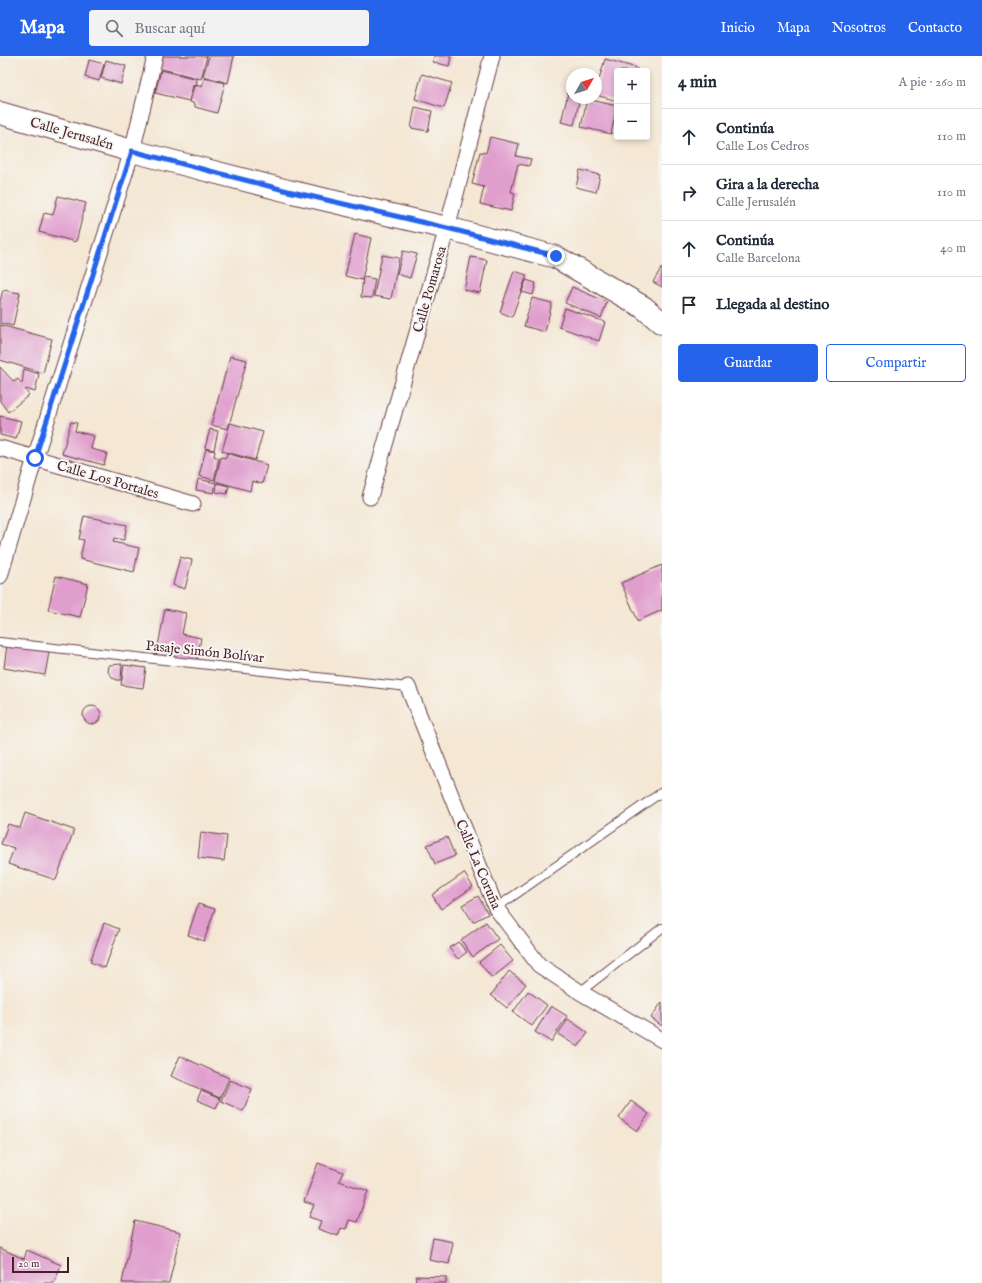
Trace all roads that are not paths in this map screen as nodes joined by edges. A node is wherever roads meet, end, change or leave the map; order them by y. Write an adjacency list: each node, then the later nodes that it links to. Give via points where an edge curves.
1 (155, 56): 4 (street)
2 (492, 56): 5 (street, Calle Pomarosa)
3 (0, 113): 4 (street, Calle Jerusalén)
4 (132, 151): 5 (street, Calle Jerusalén); 8 (street)
5 (447, 228): 6 (street, Calle Jerusalén, via 556,256 643,307); 9 (street, Calle Pomarosa)
6 (662, 323)
7 (0, 448): 8 (street, Calle Los Portales)
8 (35, 458): 10 (street, Calle Los Portales); 11 (street)
9 (370, 497)
10 (193, 504)
11 (0, 576)
12 (0, 642): 13 (lane, Pasaje Simón Bolívar)
13 (408, 687): 15 (street, Calle La Coruña)
14 (662, 792): 15 (lane)
15 (496, 908): 17 (street, Calle La Coruña, via 539,965)
16 (662, 928): 17 (lane)
17 (580, 992): 18 (street, Calle La Coruña)
18 (662, 1040)

